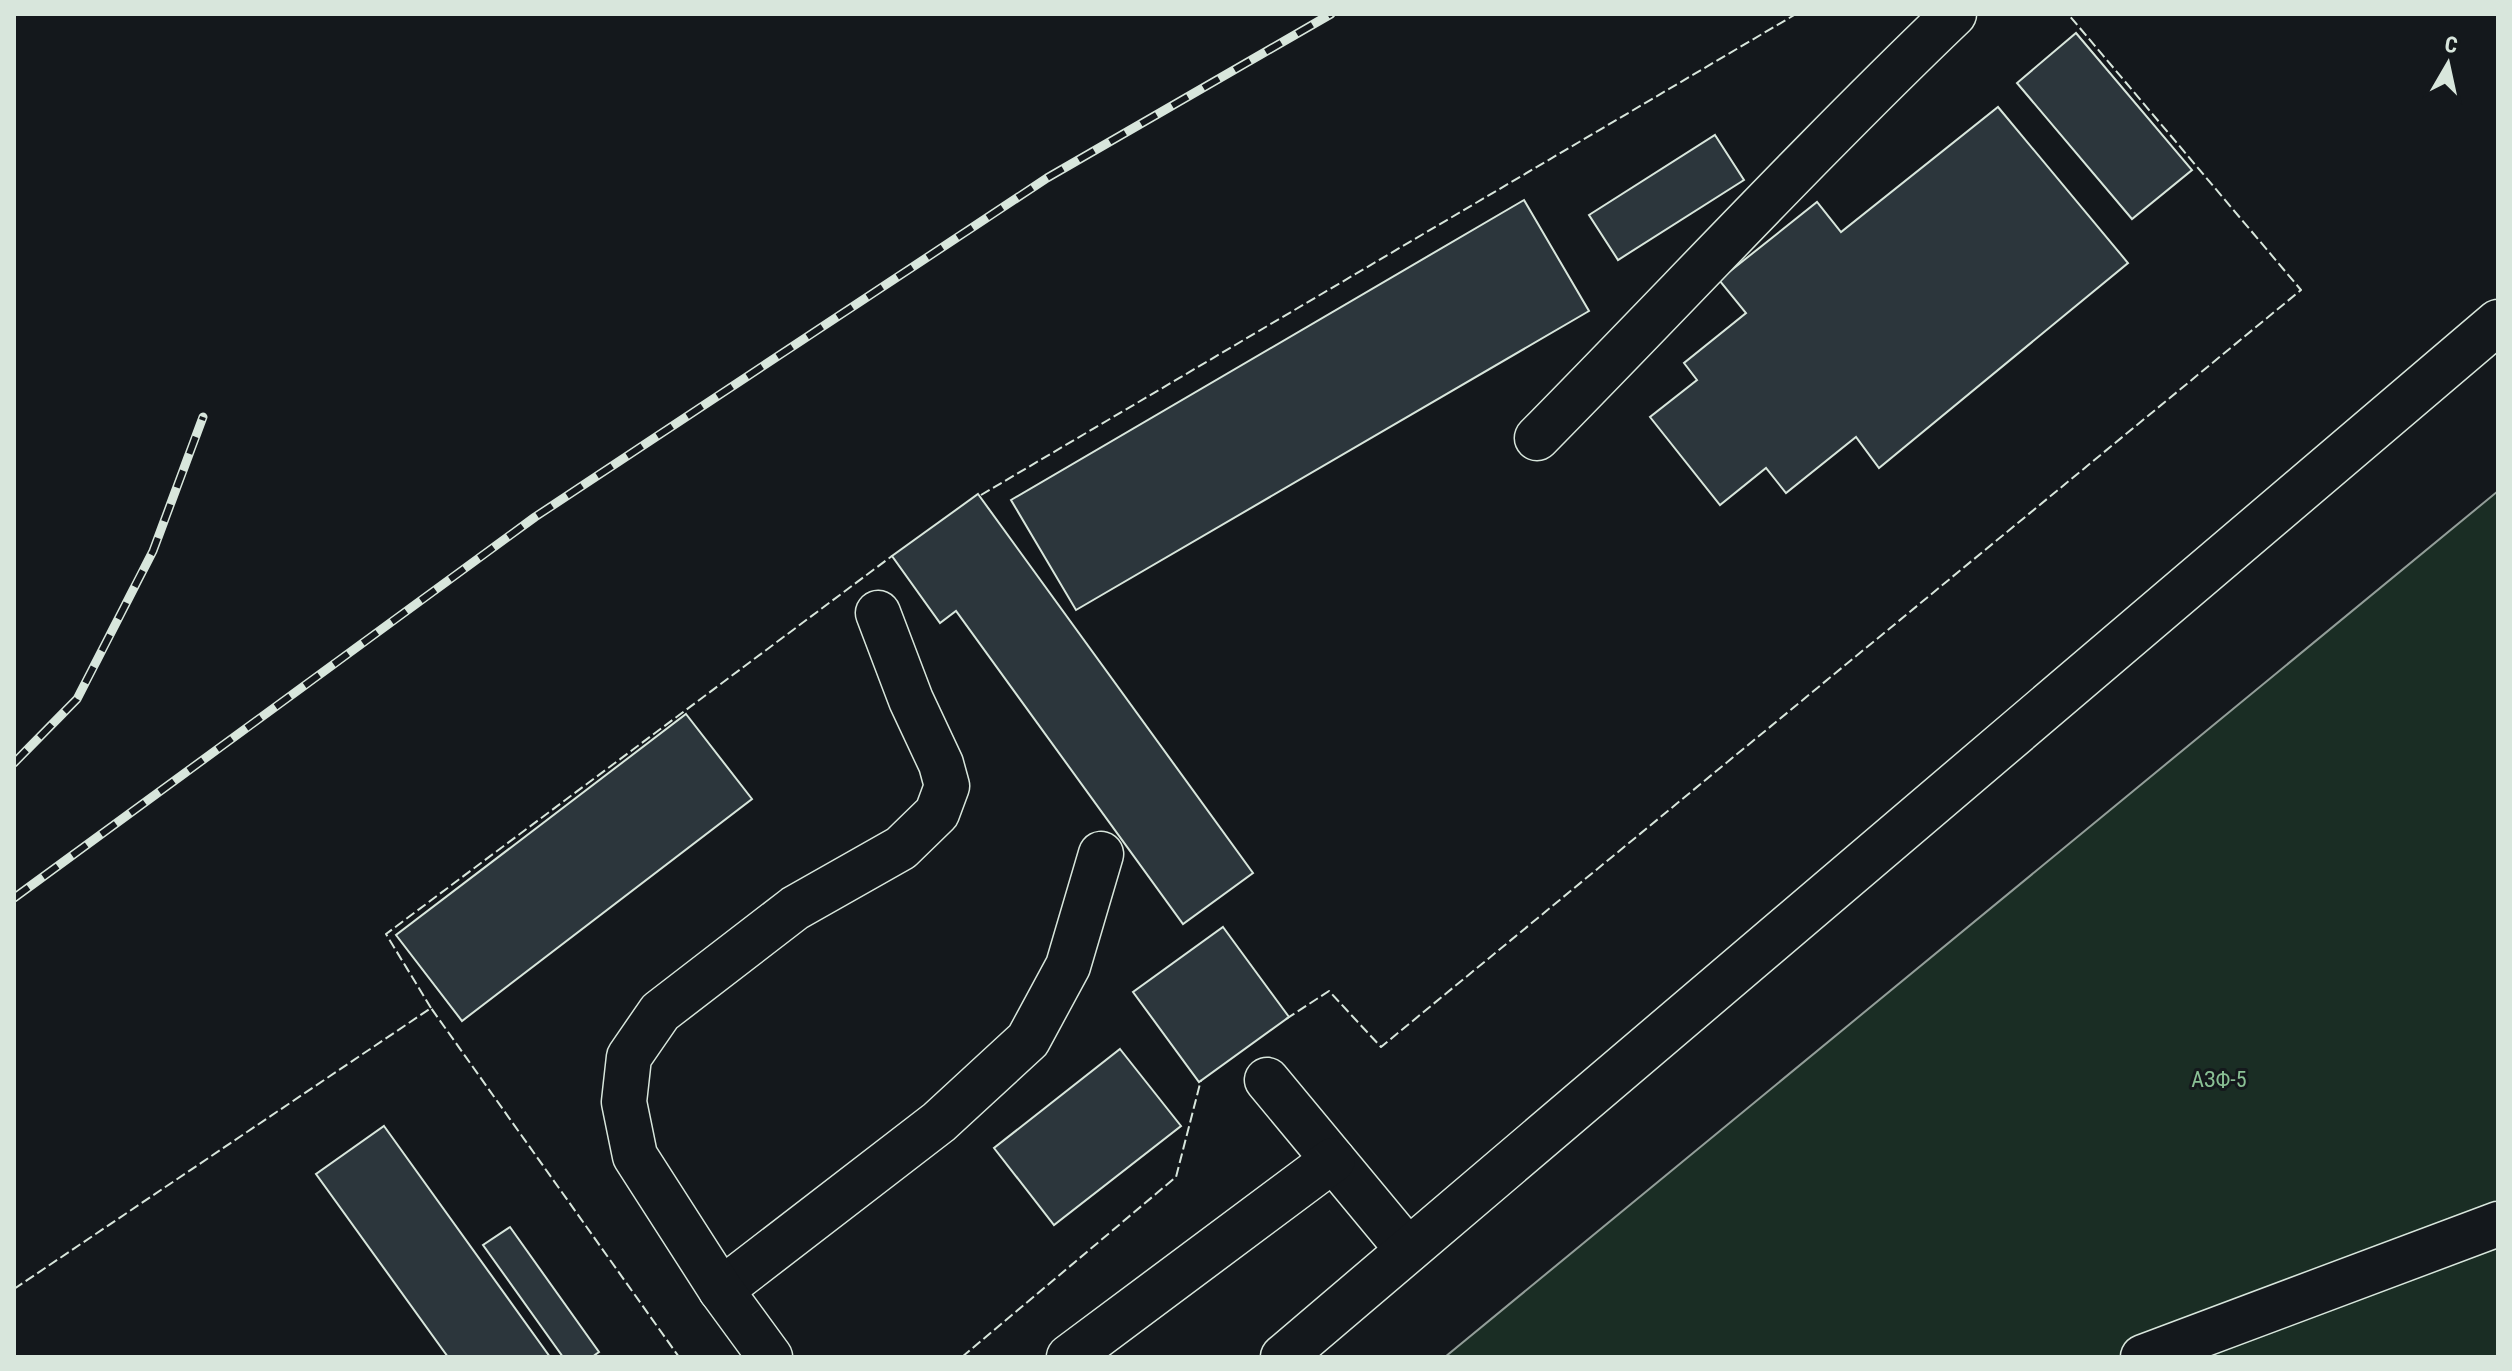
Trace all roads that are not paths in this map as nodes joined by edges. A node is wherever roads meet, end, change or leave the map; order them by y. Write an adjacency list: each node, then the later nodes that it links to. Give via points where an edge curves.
1 (1954, 14): 3 (street, via 1836,127)
2 (2498, 322): 9 (street)
3 (1537, 438)
4 (878, 613): 10 (street, via 941,764 947,786 937,813 901,848 795,908 660,1012 629,1057 624,1102 635,1156)
5 (1101, 854): 10 (street, via 1068,966 1028,1040 939,1122)
6 (1267, 1080): 7 (street)
7 (1333, 1160): 9 (street); 12 (street)
8 (2498, 1224): 14 (street)
9 (1408, 1250): 13 (street)
10 (721, 1290): 11 (street)
11 (770, 1357)
12 (1069, 1357)
13 (1283, 1357)
14 (2143, 1357)

